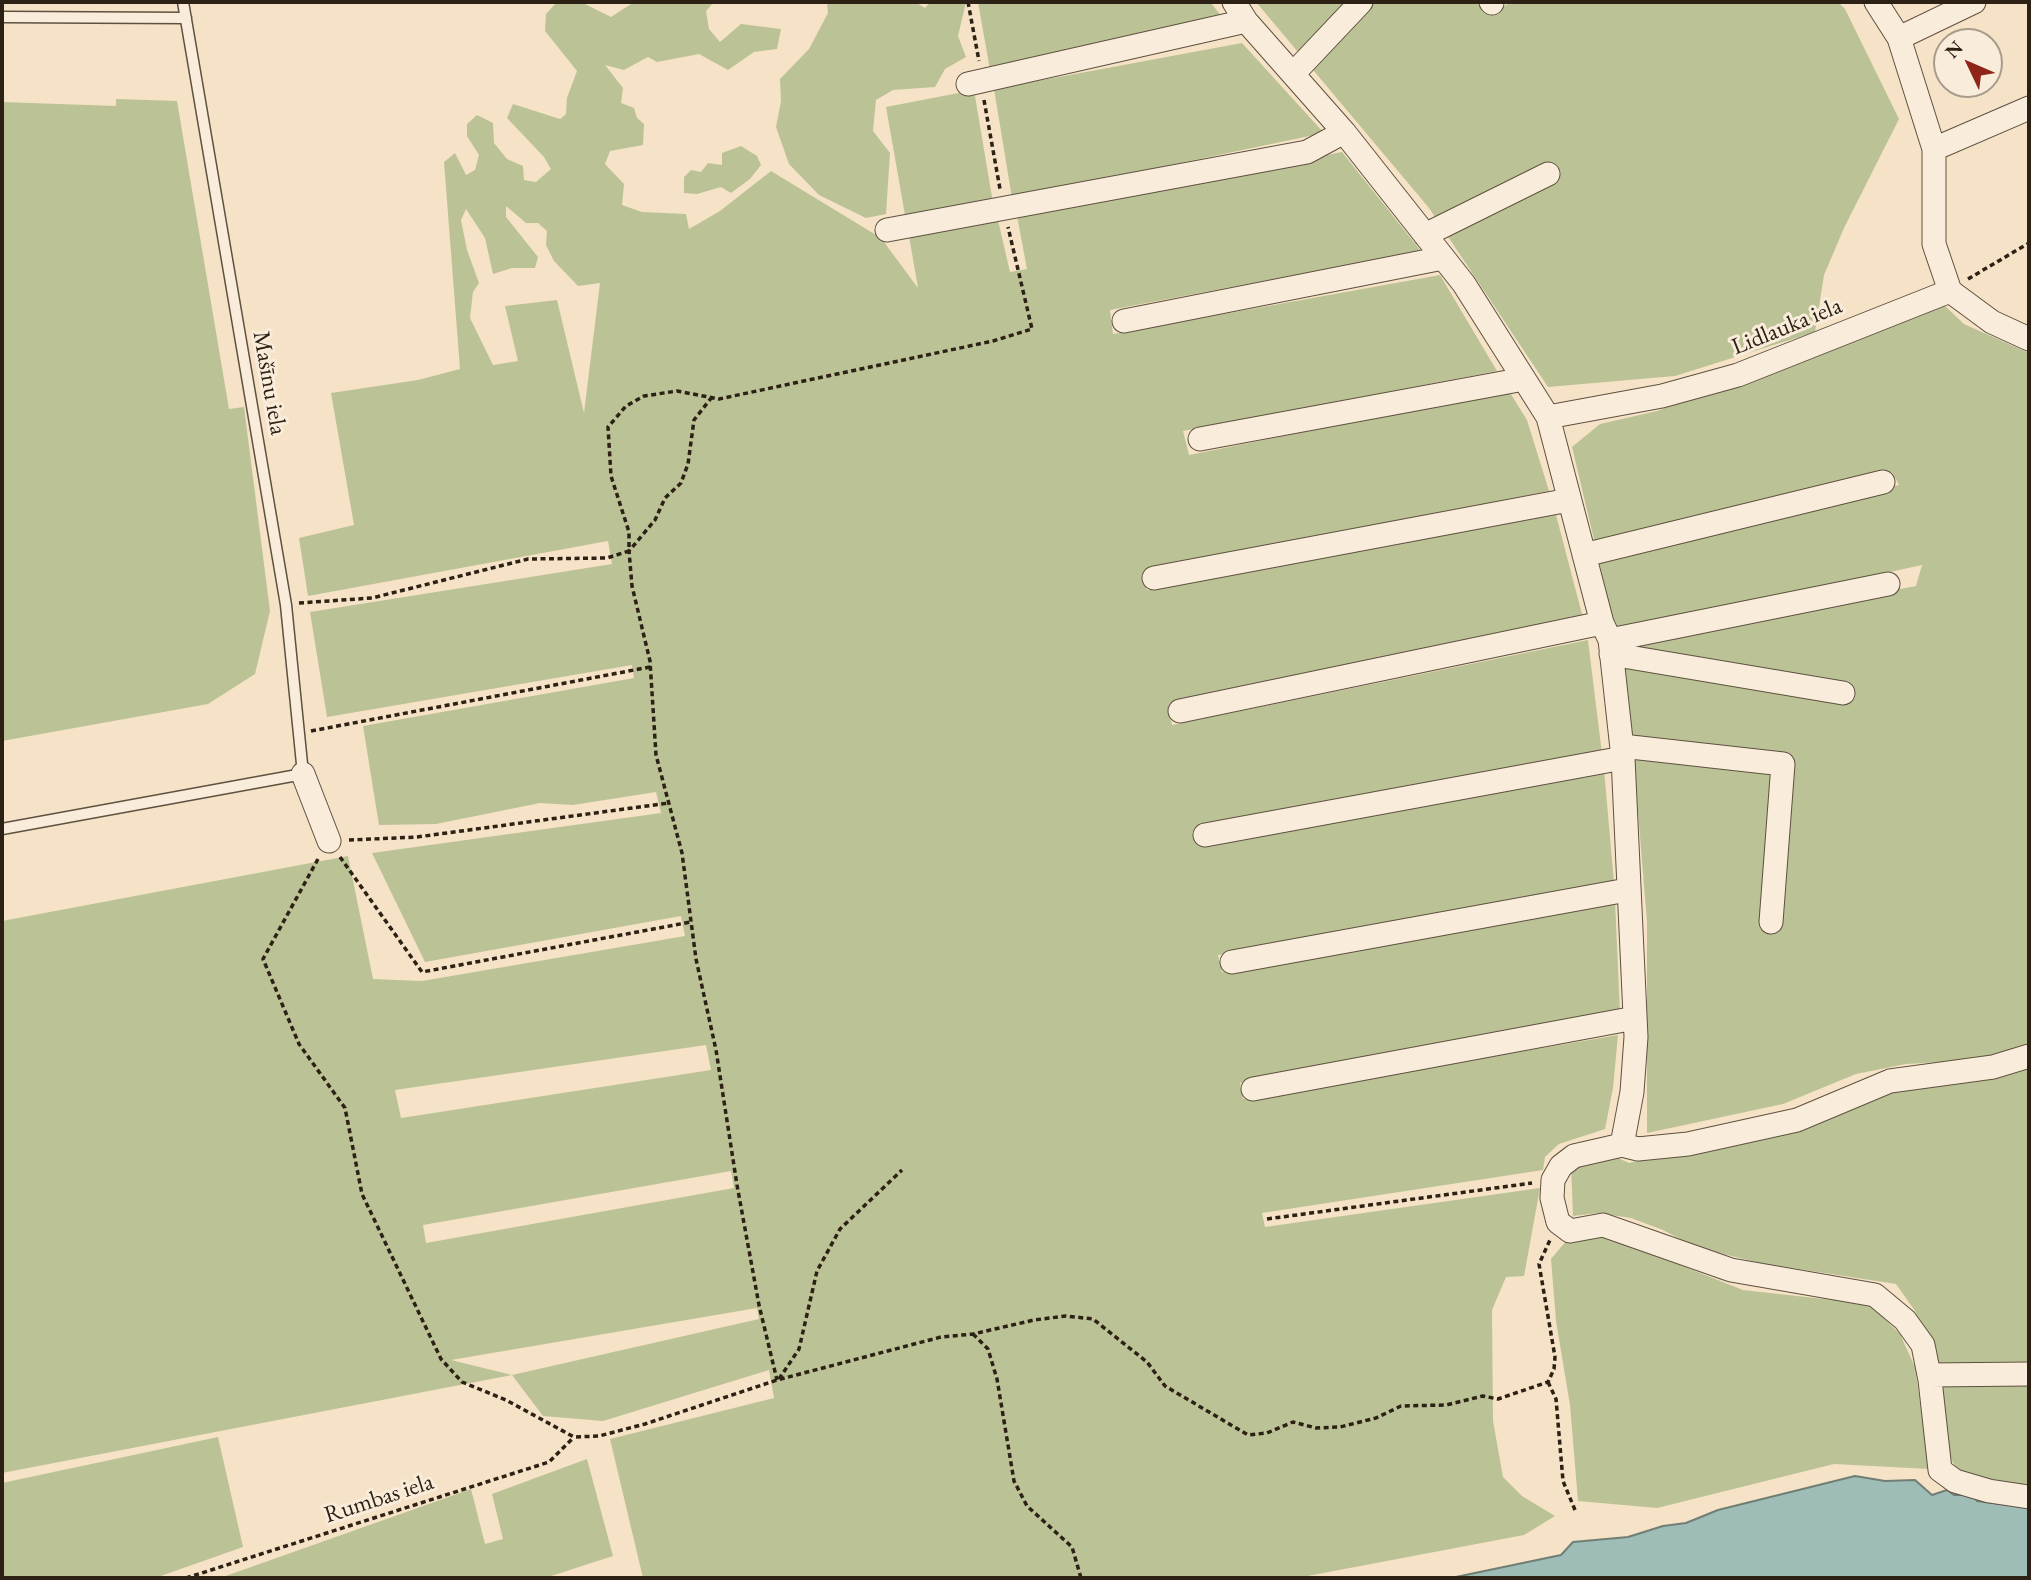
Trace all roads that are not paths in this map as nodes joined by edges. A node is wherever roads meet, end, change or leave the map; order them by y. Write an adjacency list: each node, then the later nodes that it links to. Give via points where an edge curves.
1 (183, 2): 7 (lane, Mašīnu iela)
2 (1361, 2): 9 (street)
3 (1876, 2): 8 (street)
4 (1974, 2): 8 (street)
5 (1240, 12): 9 (street); 10 (street)
6 (2, 17): 7 (lane)
7 (186, 18): 33 (lane, Mašīnu iela, via 286,605)
8 (1899, 38): 13 (street)
9 (1293, 74): 12 (street)
10 (976, 82)
11 (2029, 108): 13 (street)
12 (1344, 132): 15 (street, via 1307,152); 16 (street)
13 (1934, 149): 18 (street, via 1934,244)
14 (1548, 174): 16 (street)
15 (887, 230)
16 (1425, 235): 17 (street)
17 (1443, 258): 19 (street); 21 (street)
18 (1950, 291): 20 (street, via 1992,322); 22 (street, Lidlauka iela, via 1738,375 1662,396)
19 (1124, 321)
20 (2029, 339)
21 (1524, 379): 22 (street); 23 (street)
22 (1548, 417): 25 (street)
23 (1200, 439)
24 (1883, 482): 26 (street)
25 (1569, 500): 26 (street); 27 (street)
26 (1584, 555): 29 (street)
27 (1154, 578)
28 (1888, 584): 29 (street)
29 (1607, 639): 30 (street); 31 (street); 32 (street)
30 (1843, 693)
31 (1180, 711)
32 (1622, 752): 35 (street); 37 (street); 38 (street, via 1783,764)
33 (303, 774): 34 (lane); 36 (street)
34 (2, 829)
35 (1205, 835)
36 (329, 841)
37 (1627, 890): 39 (street); 40 (street)
38 (1771, 922)
39 (1232, 962)
40 (1635, 1018): 42 (street); 43 (street, via 1633,1092)
41 (2029, 1056): 43 (street, via 1993,1067 1890,1081 1797,1120 1688,1144 1638,1149)
42 (1253, 1089)
43 (1622, 1145): 45 (street, via 1574,1156 1561,1166 1553,1180 1552,1198 1558,1222 1570,1231 1603,1225 1731,1270 1875,1295 1905,1320 1923,1345)
44 (2029, 1374): 45 (street)
45 (1930, 1375): 46 (street, via 1940,1470 1955,1481)
46 (2029, 1497)

